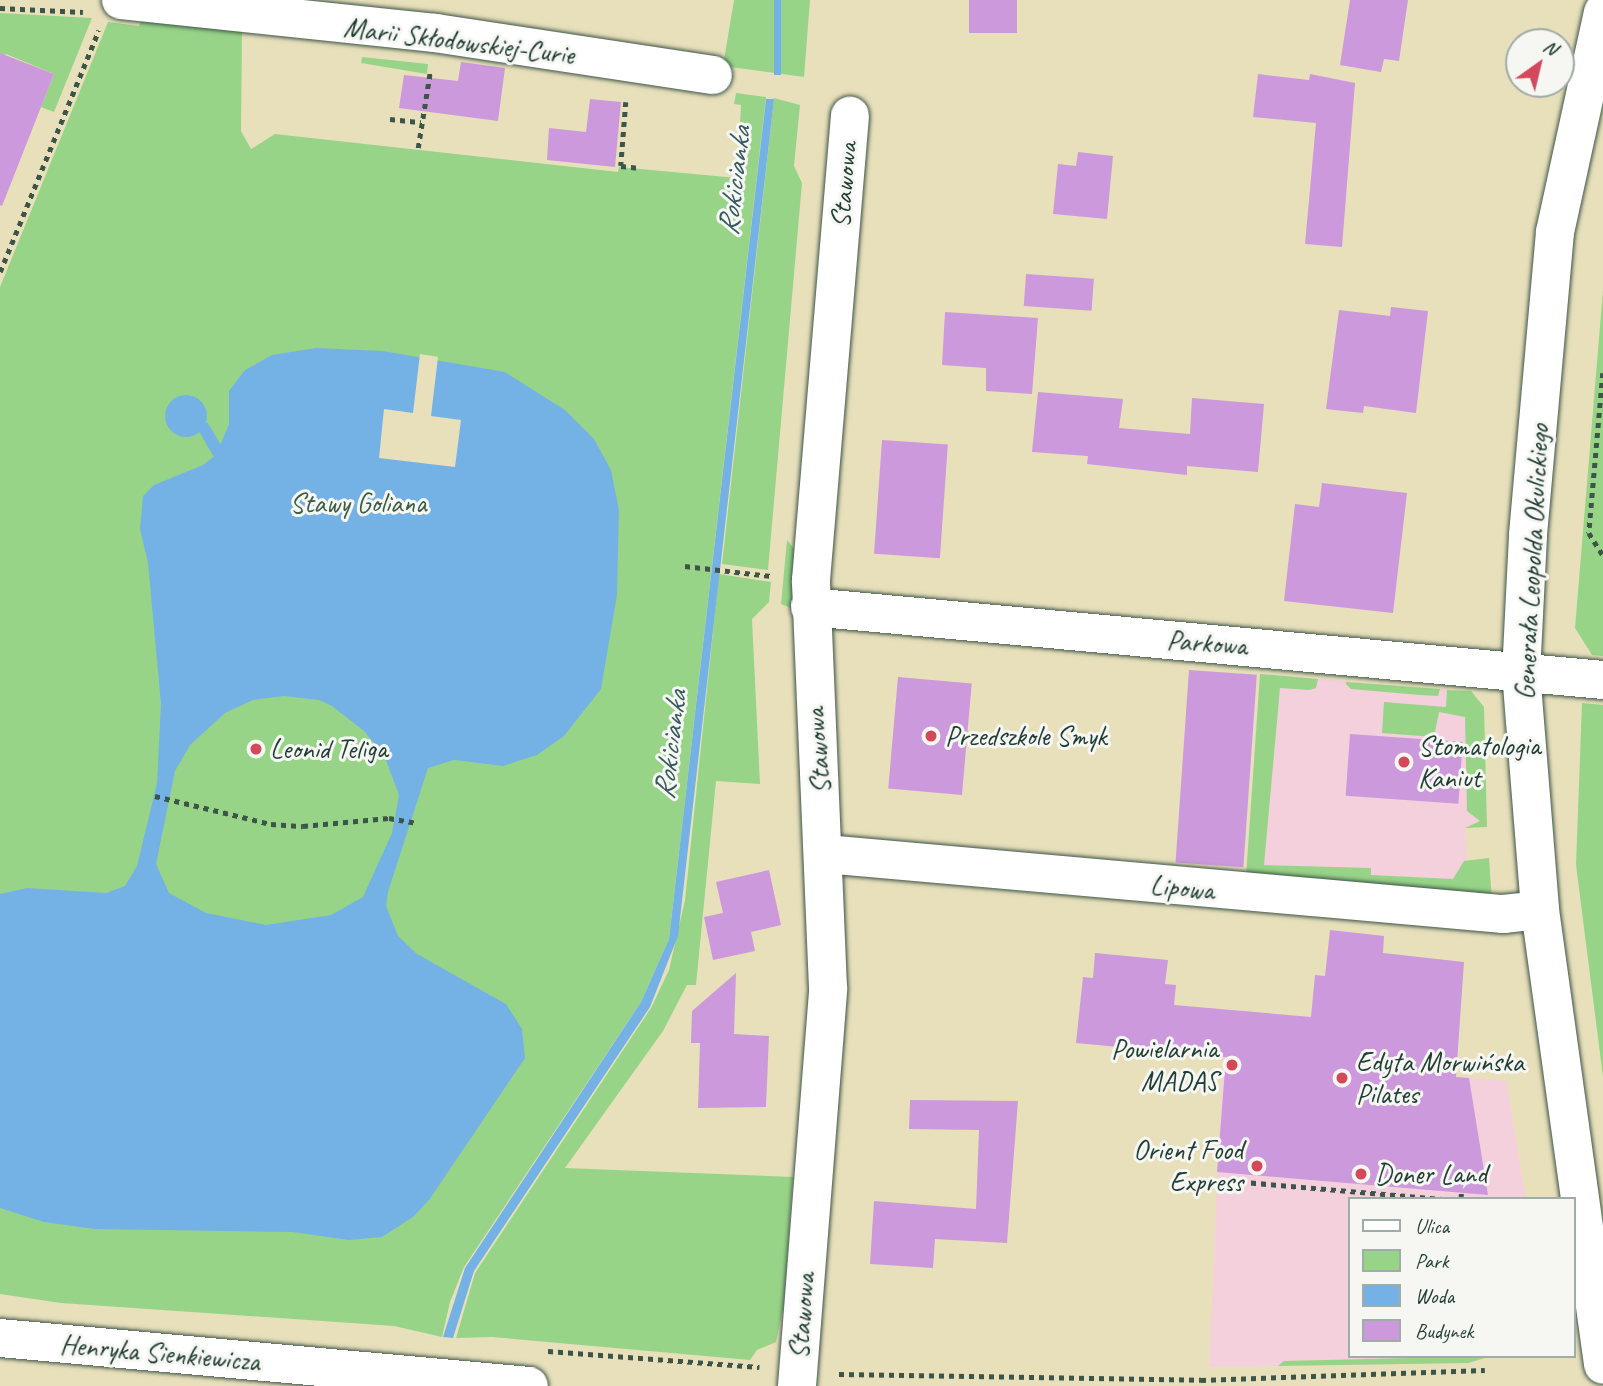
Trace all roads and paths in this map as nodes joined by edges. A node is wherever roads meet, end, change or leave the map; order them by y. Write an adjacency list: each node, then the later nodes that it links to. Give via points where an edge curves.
1 (1603, 12): 16 (street, Generała Leopolda Okulickiego, via 1555,233 1528,536)
2 (110, 14): 3 (street, Marii Skłodowskiej-Curie); 10 (path)
3 (388, 15): 4 (street, Marii Skłodowskiej-Curie, via 435,33)
4 (713, 75)
5 (626, 98): 9 (path, via 621,166)
6 (850, 116): 15 (street, Stawowa)
7 (390, 119): 8 (path)
8 (421, 122)
9 (640, 168)
10 (0, 272)
11 (1603, 373): 12 (path, via 1589,533)
12 (1603, 555)
13 (685, 566): 14 (path)
14 (776, 576)
15 (810, 607): 16 (street, Parkowa); 20 (street, Stawowa)
16 (1521, 672): 17 (street, Parkowa); 21 (street, Generała Leopolda Okulickiego)
17 (1603, 680)
18 (155, 796): 19 (path, via 271,824 395,819)
19 (416, 823)
20 (825, 854): 21 (street, Lipowa, via 1503,914); 27 (street, Stawowa, via 828,988)
21 (1540, 910): 25 (street, Generała Leopolda Okulickiego)
22 (1221, 1180): 23 (path)
23 (1419, 1197)
24 (0, 1338): 26 (street, Henryka Sienkiewicza)
25 (1603, 1365)
26 (532, 1368): 27 (path, via 749,1369 762,1367 778,1350)
27 (798, 1369): 28 (path, via 820,1355 826,1366 844,1377 1201,1380)
28 (1485, 1370)

